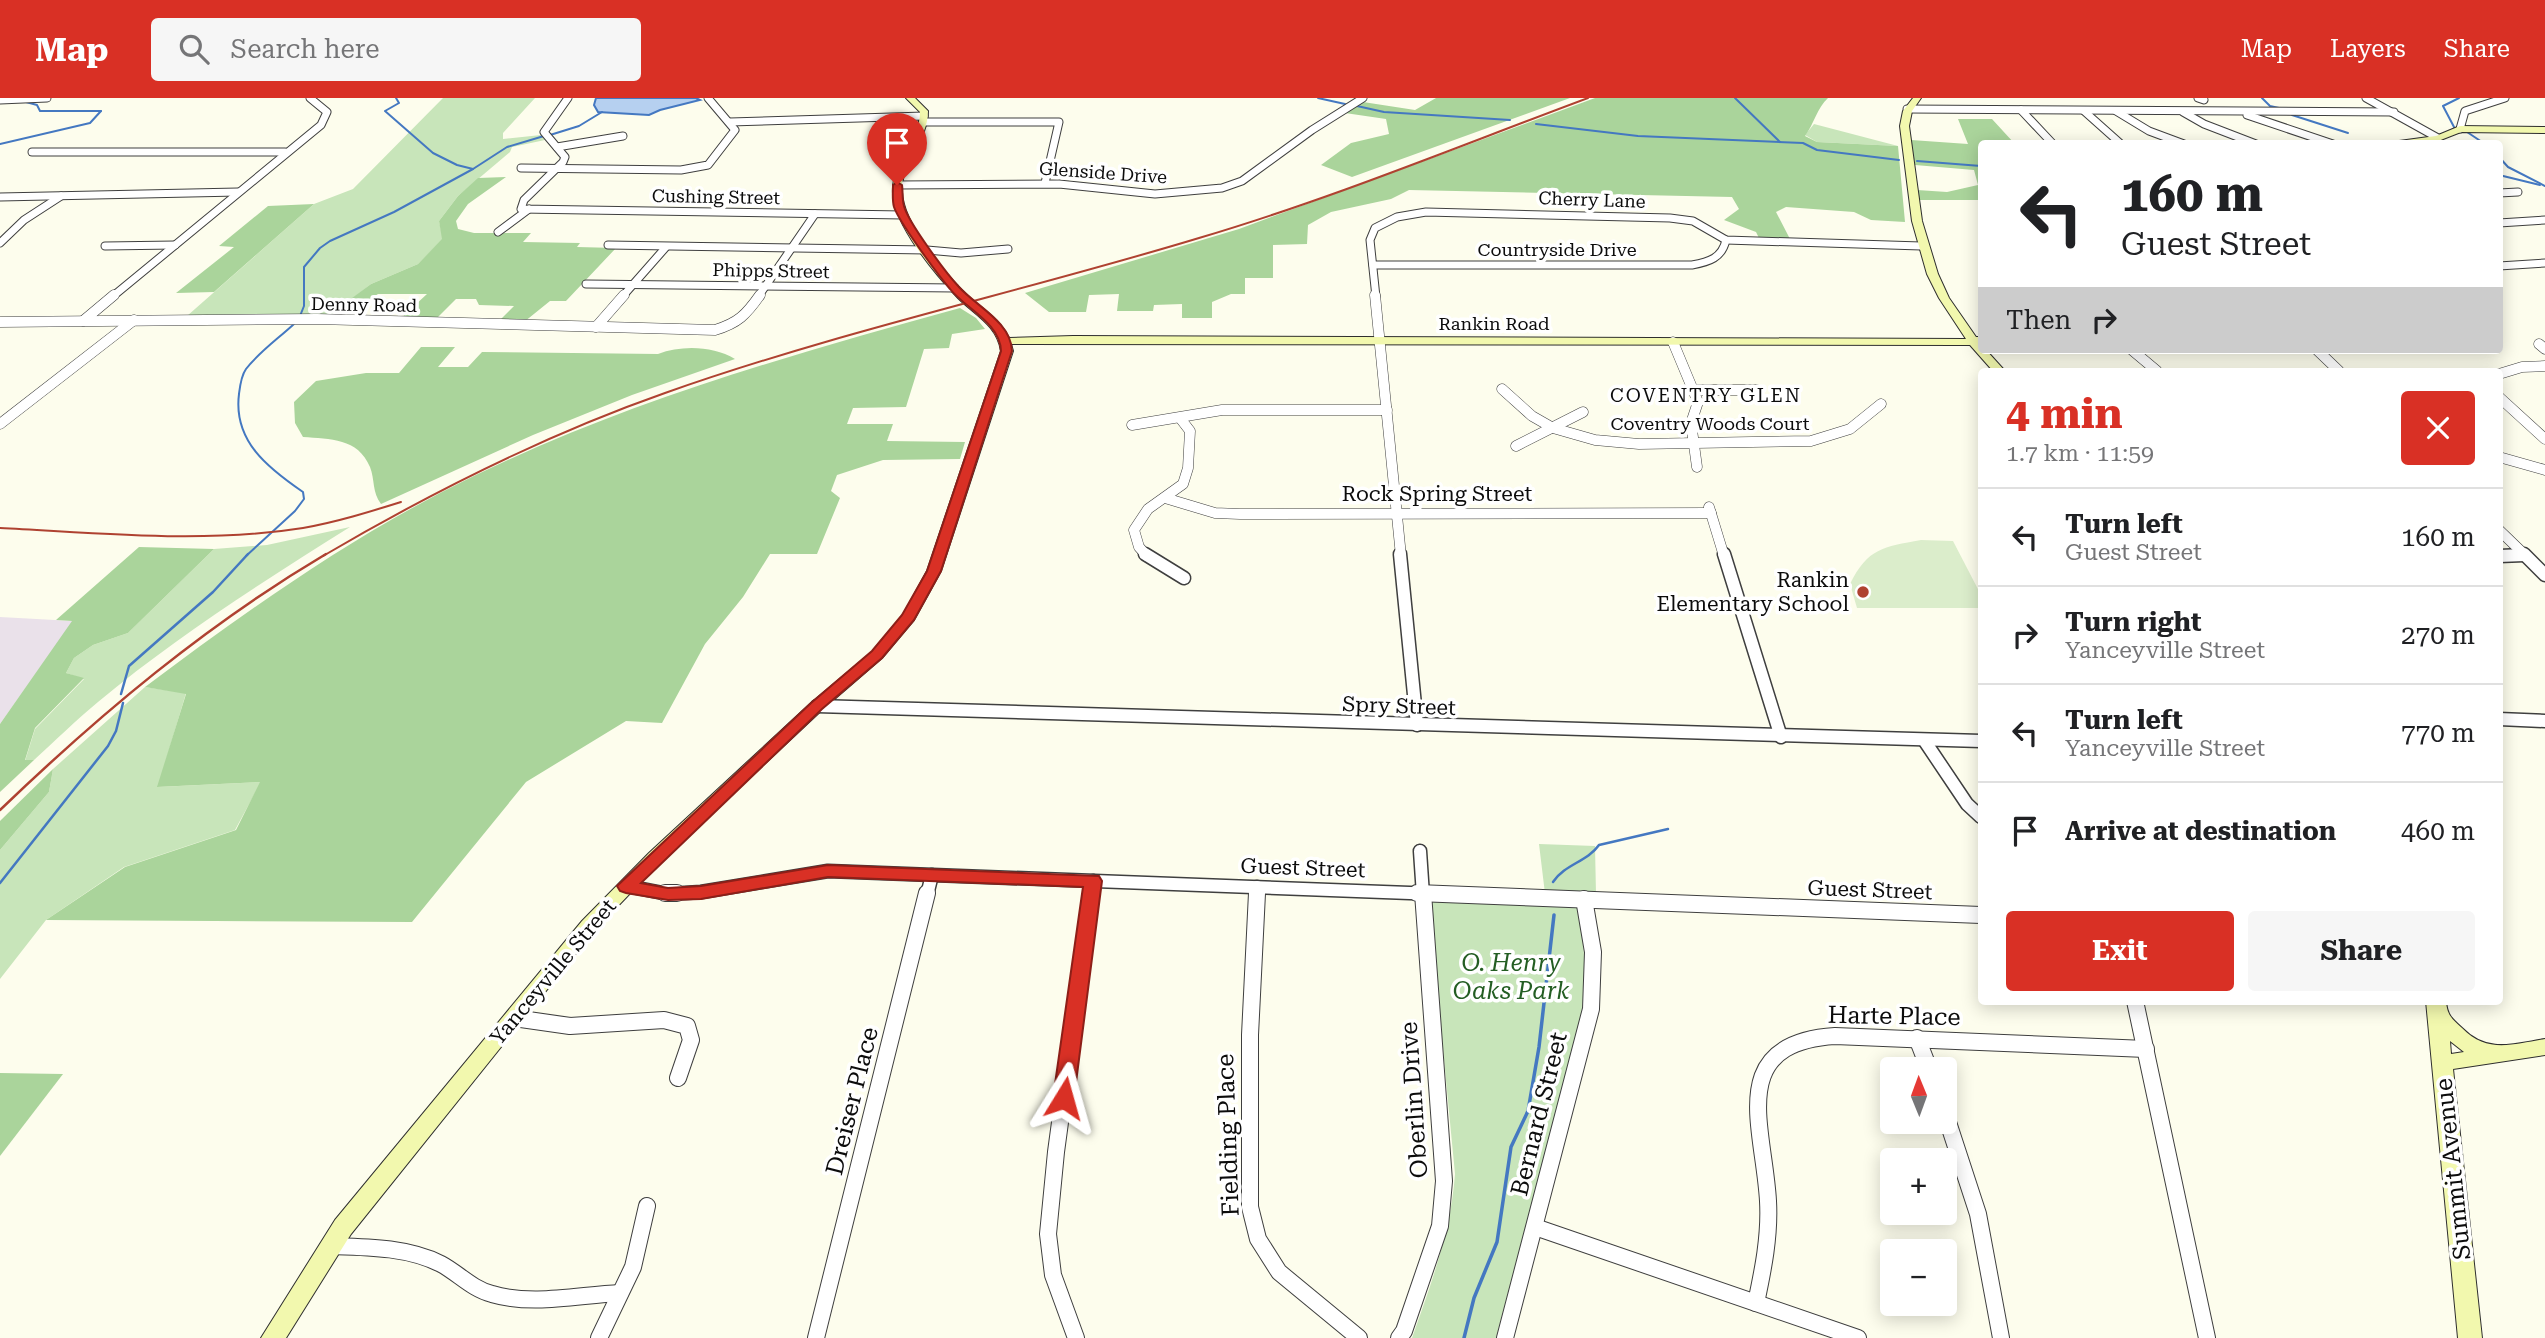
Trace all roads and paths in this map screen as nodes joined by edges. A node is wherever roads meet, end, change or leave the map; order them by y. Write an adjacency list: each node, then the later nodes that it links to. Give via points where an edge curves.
1 (47, 98): 10 (street)
2 (310, 98): 32 (street, via 327,112 326,120)
3 (568, 98): 30 (street, via 544,132)
4 (708, 98): 19 (street)
5 (909, 98): 18 (main road, via 924,111)
6 (1363, 98): 35 (street, Glenside Drive, via 1241,181 1222,188 1144,194)
7 (1917, 98): 11 (main road)
8 (2366, 98): 17 (street)
9 (2505, 98): 20 (street, via 2465,111)
10 (0, 100)
11 (1907, 109): 12 (street); 55 (main road, via 1909,171)
12 (2021, 110): 13 (street); 24 (street)
13 (2084, 111): 14 (street); 25 (street)
14 (2116, 111): 15 (street); 26 (street)
15 (2181, 111): 16 (street); 27 (street)
16 (2237, 111): 17 (street); 28 (street)
17 (2394, 112): 23 (street)
18 (924, 119): 19 (street); 35 (street, via 1059,121); 36 (main road)
19 (730, 122): 34 (street, via 735,130 731,136 708,165 698,168)
20 (2460, 129): 21 (main road); 23 (main road)
21 (2545, 130)
22 (624, 136): 30 (street)
23 (2438, 138): 29 (main road)
24 (2049, 140)
25 (2117, 140)
26 (2173, 140)
27 (2246, 140)
28 (2321, 140)
29 (2419, 140)
30 (557, 147): 34 (street, via 565,157)
31 (33, 152): 32 (street)
32 (285, 152): 37 (street)
33 (521, 168): 34 (street)
34 (560, 169): 42 (street, via 524,200 521,209)
35 (1045, 183): 36 (street, Glenside Drive)
36 (897, 185): 44 (main road)
37 (238, 192): 40 (street); 52 (street)
38 (2518, 192): 39 (street)
39 (2503, 193)
40 (61, 196): 41 (street); 49 (street, via 24,219)
41 (0, 197)
42 (529, 209): 43 (street, Cushing Street); 47 (street)
43 (815, 214): 44 (street, Cushing Street); 57 (street)
44 (903, 215): 59 (main road)
45 (2545, 220): 46 (street)
46 (2503, 223)
47 (498, 232)
48 (0, 233): 49 (street)
49 (12, 233): 51 (street)
50 (1726, 240): 55 (street, Cherry Lane); 61 (street, Countryside Drive, via 1719,258 1692,265); 61 (street, Cherry Lane, via 1685,219 1426,212 1397,217 1374,228 1370,240)
51 (0, 243)
52 (175, 245): 54 (street); 68 (street)
53 (608, 245): 56 (street)
54 (105, 246)
55 (1921, 246): 73 (main road, via 1947,306)
56 (666, 247): 57 (street); 64 (street)
57 (791, 249): 59 (street); 65 (street)
58 (1008, 249): 59 (street)
59 (927, 250): 66 (main road)
60 (2545, 264): 62 (street)
61 (1373, 265): 72 (street, Cherry Lane)
62 (2503, 266)
63 (586, 284): 64 (street, Phipps Street)
64 (633, 285): 65 (street, Phipps Street); 70 (street)
65 (765, 287): 66 (street, Phipps Street); 70 (street, Denny Road, via 747,315 727,328)
66 (954, 288): 71 (main road)
67 (134, 320): 68 (street, Denny Road); 70 (street, Denny Road, via 307,319); 89 (street)
68 (83, 321): 69 (street, Denny Road)
69 (0, 322)
70 (596, 327)
71 (1006, 341): 72 (main road, Rankin Road); 106 (main road, Yanceyville Street, via 1007,351 979,440 922,596 877,655)
72 (1381, 341): 74 (main road, Rankin Road); 86 (street)
73 (1977, 341): 74 (main road, Rankin Road)
74 (1673, 342): 82 (street)
75 (2137, 354): 78 (street)
76 (2321, 354): 79 (street)
77 (2545, 366): 80 (street)
78 (2153, 368)
79 (2336, 368)
80 (2503, 373)
81 (1502, 389): 91 (street, Coventry Woods Court)
82 (1695, 390): 83 (street); 93 (street, via 1698,402 1691,423)
83 (1757, 390)
84 (2503, 401): 92 (street)
85 (1881, 404): 93 (street, Coventry Woods Court, via 1840,435 1793,443)
86 (1387, 410): 88 (street, via 1243,408); 100 (street)
87 (1583, 412): 91 (street)
88 (1180, 418): 90 (street); 98 (street, via 1190,431 1188,468 1183,484)
89 (0, 424)
90 (1132, 425)
91 (1551, 427): 93 (street, Coventry Woods Court, via 1611,442); 94 (street)
92 (2545, 439)
93 (1692, 443): 96 (street)
94 (1516, 446)
95 (2503, 458): 97 (street)
96 (1697, 467)
97 (2545, 470)
98 (1165, 498): 100 (street, Rock Spring Street, via 1215,513); 105 (street, via 1138,521 1134,539 1150,560)
99 (1710, 509): 100 (street, Rock Spring Street); 110 (street)
100 (1397, 514): 109 (street)
101 (2503, 534): 102 (street)
102 (2524, 555): 103 (street); 104 (street)
103 (2503, 556)
104 (2545, 575)
105 (1184, 578)
106 (817, 706): 109 (street, Spry Street); 117 (main road, Yanceyville Street)
107 (2503, 719): 108 (street)
108 (2545, 721)
109 (1417, 725): 110 (street, Spry Street)
110 (1781, 737): 111 (street, Spry Street)
111 (1924, 740): 112 (street, Spry Street); 113 (street)
112 (1978, 741)
113 (1978, 814)
114 (1420, 851): 119 (street, Oberlin Drive)
115 (932, 875): 116 (street, Guest Street); 117 (street, Guest Street, via 828,871 668,894); 140 (street, Dreiser Place)
116 (1093, 881): 118 (street, Guest Street); 141 (street, via 1048,1234 1053,1275)
117 (626, 886): 124 (main road, Yanceyville Street)
118 (1257, 887): 119 (street, Guest Street); 142 (street, Fielding Place, via 1250,1035 1250,1207 1258,1239 1279,1272)
119 (1422, 894): 120 (street, Guest Street); 143 (street, Oberlin Drive, via 1444,1181 1440,1226)
120 (1584, 899): 121 (street, Guest Street); 134 (street, Bernard Street, via 1593,952 1591,1009)
121 (1978, 915)
122 (2136, 1005): 127 (street)
123 (2437, 1009): 128 (main road, via 2466,1045); 130 (main road, Summit Avenue)
124 (514, 1018): 131 (street, via 570,1026 664,1020 687,1026 691,1040); 135 (main road, Yanceyville Street)
125 (1917, 1038): 127 (street, Harte Place); 129 (street); 137 (street, Harte Place, via 1806,1038 1785,1046 1764,1066 1758,1097 1769,1232)
126 (2545, 1047): 128 (main road)
127 (2146, 1049): 147 (street)
128 (2505, 1055): 130 (main road)
129 (1924, 1057)
130 (2443, 1063): 148 (main road, Summit Avenue)
131 (678, 1078)
132 (1952, 1134): 146 (street, via 1978,1214)
133 (647, 1206): 136 (street, via 632,1268)
134 (1535, 1227): 137 (street); 144 (street, Bernard Street)
135 (330, 1246): 136 (street, via 394,1248 438,1263 491,1294 531,1298); 138 (main road, Yanceyville Street)
136 (620, 1293): 139 (street)
137 (1756, 1303): 145 (street)
138 (273, 1338)
139 (599, 1338)
140 (816, 1338)
141 (1076, 1338)
142 (1359, 1338)
143 (1399, 1338)
144 (1505, 1338)
145 (1858, 1338)
146 (2001, 1338)
147 (2207, 1338)
148 (2470, 1338)

